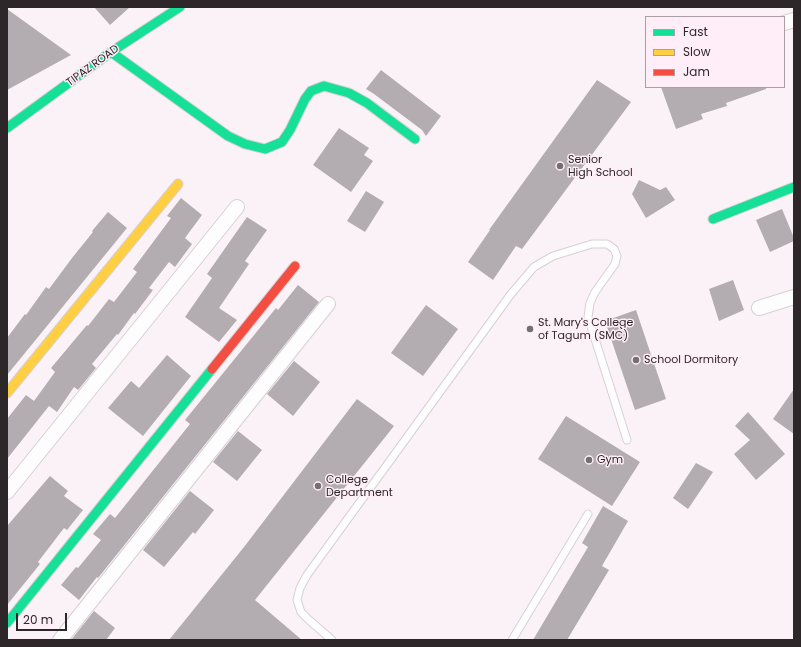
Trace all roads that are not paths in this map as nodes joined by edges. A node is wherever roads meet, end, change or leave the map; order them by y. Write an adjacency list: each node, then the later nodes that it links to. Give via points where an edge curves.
1 (180, 7): 2 (street, TIPAZ ROAD)
2 (111, 52): 3 (street, TIPAZ ROAD); 4 (street, via 228,136 245,144 265,149 282,142 311,91 324,86 349,93 367,103)
3 (7, 128)
4 (416, 139)
5 (178, 184): 13 (street)
6 (794, 188): 8 (street)
7 (237, 207): 15 (street)
8 (713, 218)
9 (295, 266): 17 (street)
10 (794, 297): 12 (street)
11 (328, 304): 19 (street)
12 (759, 308)
13 (7, 393)
14 (627, 440): 18 (lane, via 588,317 595,292 618,256 607,244 592,244 553,256 534,267 511,294 307,574 297,600 301,612)
15 (7, 492)
16 (588, 514): 20 (lane)
17 (7, 624)
18 (330, 639)
19 (60, 640)
20 (512, 640)

